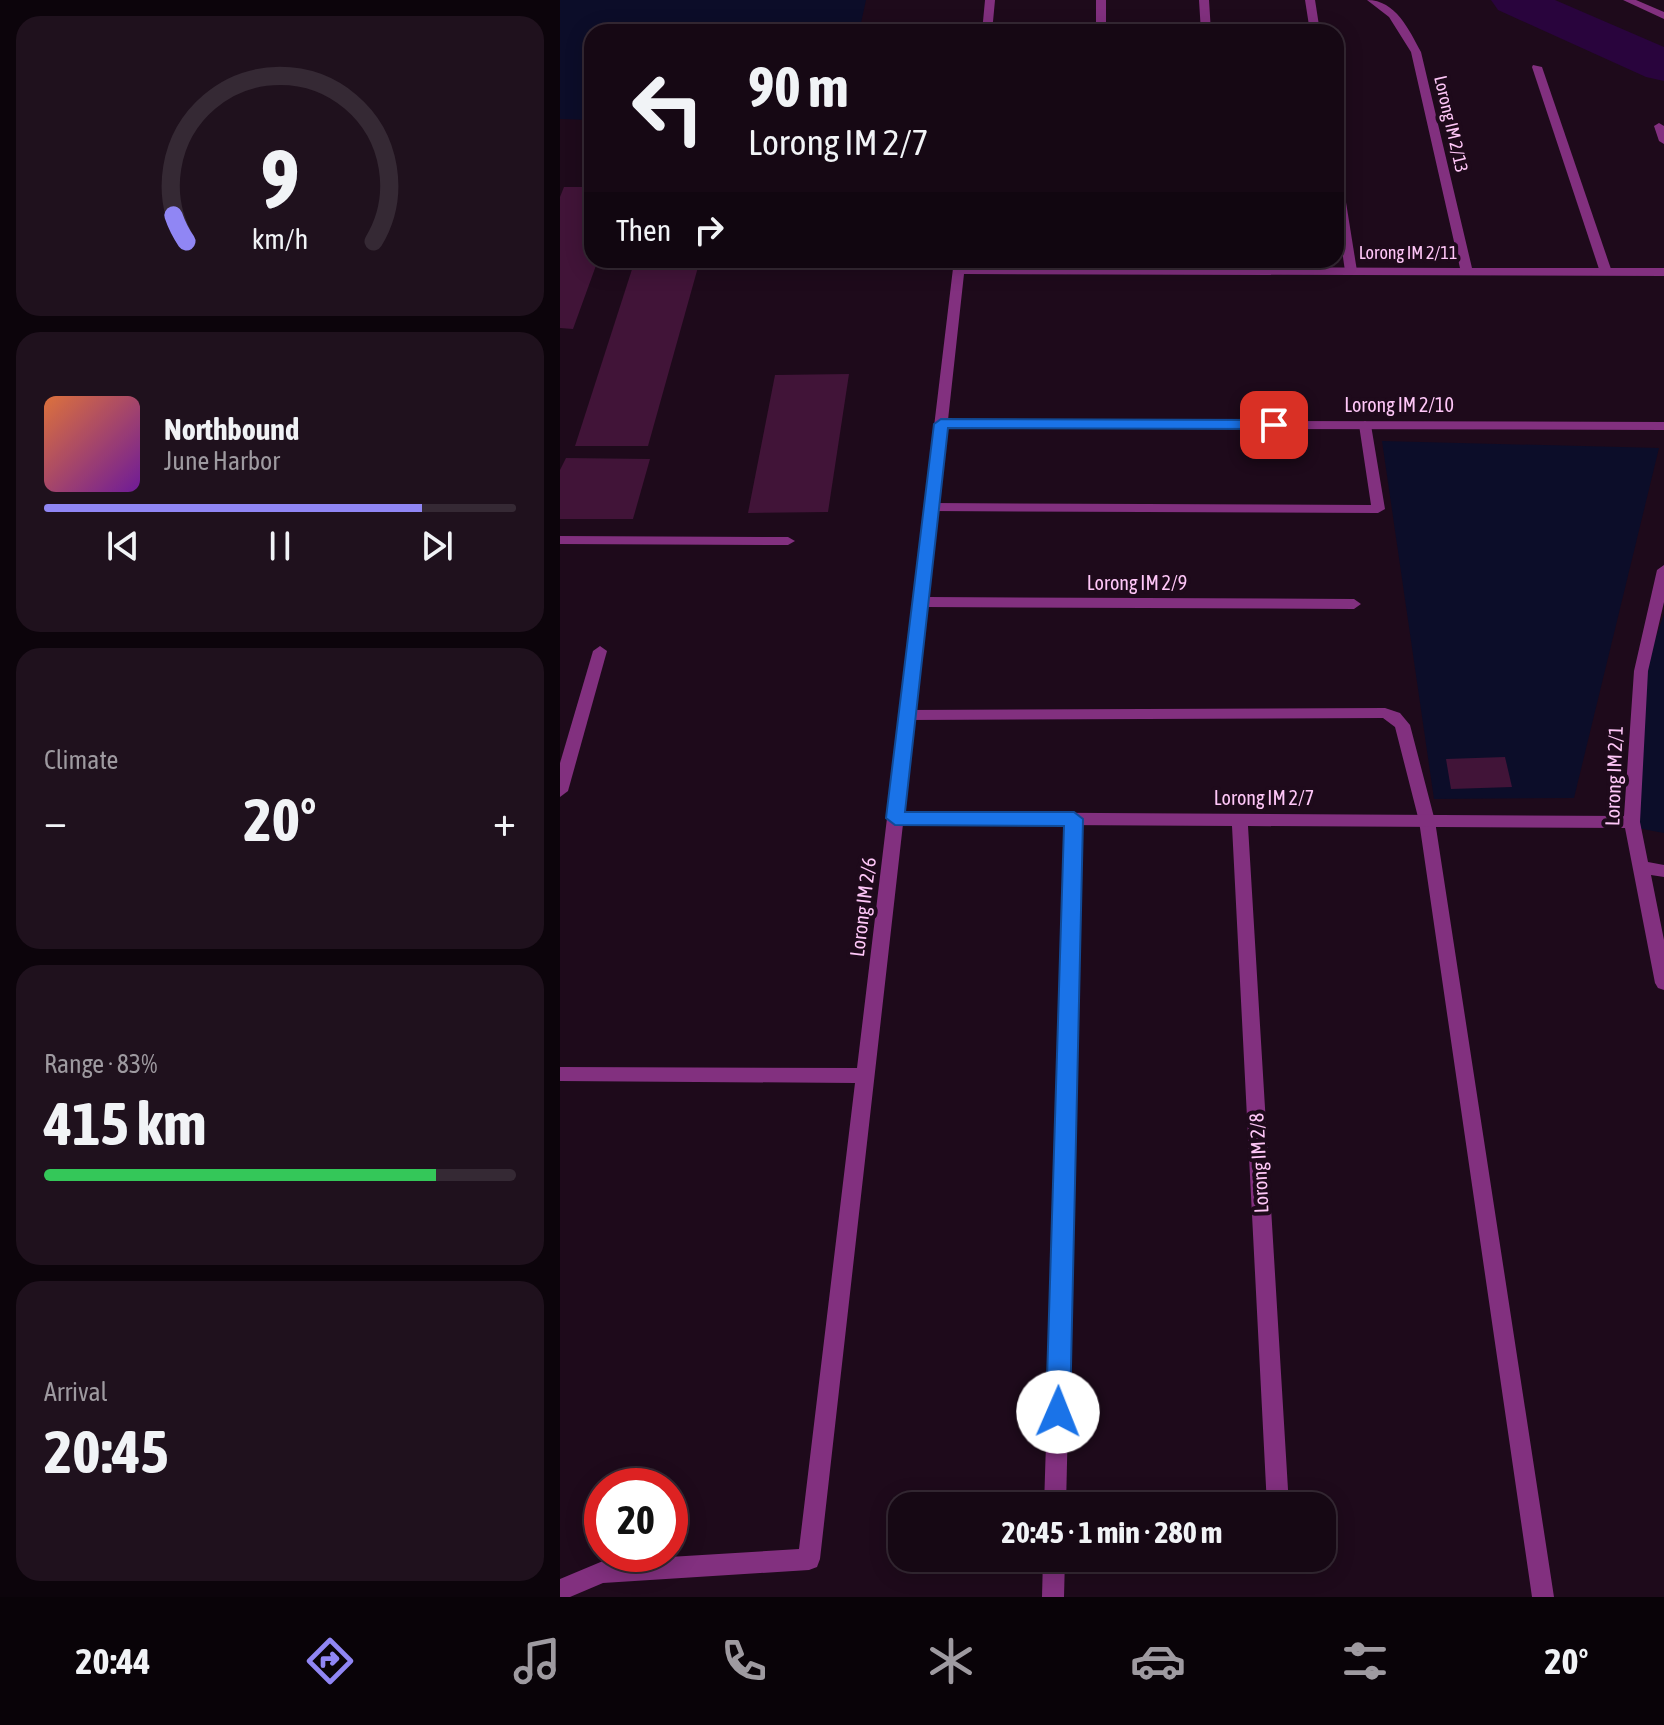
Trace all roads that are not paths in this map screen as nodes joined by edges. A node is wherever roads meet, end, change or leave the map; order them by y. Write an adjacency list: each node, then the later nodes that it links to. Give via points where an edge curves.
1 (990, 0): 8 (street)
2 (1101, 0): 9 (street)
3 (1204, 0): 10 (street)
4 (1310, 0): 11 (street)
5 (1372, 0): 19 (street, Lorong IM 2/13, via 1400,23 1416,52)
6 (1628, 0): 7 (street)
7 (1664, 16)
8 (988, 24)
9 (1101, 24)
10 (1206, 24)
11 (1314, 24)
12 (1537, 67): 20 (street)
13 (1659, 126): 14 (street)
14 (1664, 141)
15 (1344, 224): 18 (street)
16 (960, 268): 22 (street, Lorong IM 2/6)
17 (1286, 268): 18 (street, Lorong IM 2/11)
18 (1351, 271): 19 (street, Lorong IM 2/11)
19 (1467, 272): 20 (street, Lorong IM 2/11)
20 (1606, 272): 21 (street, Lorong IM 2/11)
21 (1664, 272)
22 (941, 424): 23 (street, Lorong IM 2/10); 25 (street, Lorong IM 2/6)
23 (1365, 425): 24 (street, Lorong IM 2/10); 25 (street, via 1378,509)
24 (1664, 426)
25 (931, 507): 29 (street, Lorong IM 2/6)
26 (560, 540): 27 (street)
27 (788, 541)
28 (1664, 570): 38 (street, Lorong IM 2/1, via 1641,671)
29 (920, 602): 30 (street, Lorong IM 2/9); 32 (street, Lorong IM 2/6)
30 (1354, 604)
31 (600, 651): 33 (street)
32 (907, 715): 34 (street, Lorong IM 2/6); 37 (street, via 1385,713 1402,725)
33 (560, 791)
34 (895, 818): 35 (street, Lorong IM 2/7); 43 (street, Lorong IM 2/6)
35 (1074, 819): 36 (street, Lorong IM 2/7); 44 (street)
36 (1240, 820): 37 (street, Lorong IM 2/7); 45 (street, Lorong IM 2/8)
37 (1427, 821): 38 (street, Lorong IM 2/7); 49 (street)
38 (1632, 822): 39 (street, Lorong IM 2/1)
39 (1639, 866): 40 (street); 41 (street, Lorong IM 2/1)
40 (1664, 871)
41 (1664, 983)
42 (560, 1074): 43 (street)
43 (865, 1076): 47 (street, Lorong IM 2/6, via 809,1559 603,1572)
44 (1055, 1492)
45 (1277, 1492)
46 (1054, 1572): 48 (street)
47 (560, 1590)
48 (1053, 1597)
49 (1543, 1597)

